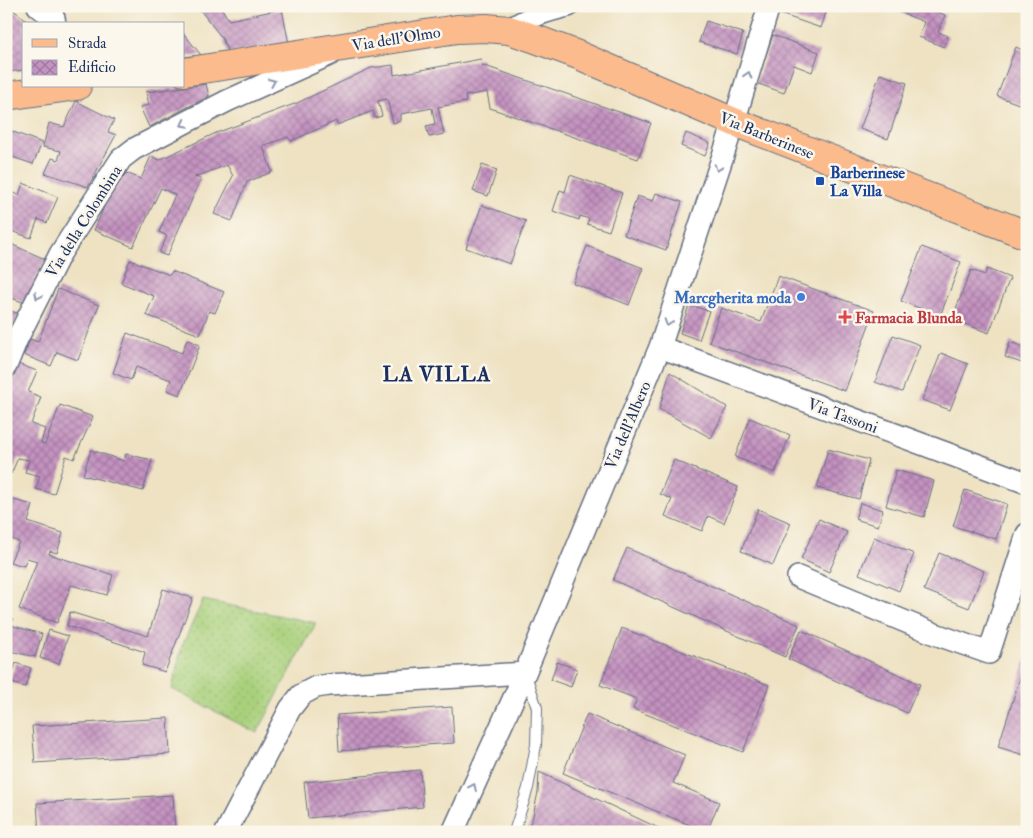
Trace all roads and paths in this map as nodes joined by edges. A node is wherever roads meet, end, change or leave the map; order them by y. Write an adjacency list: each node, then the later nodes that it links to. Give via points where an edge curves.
1 (38, 6): 4 (street)
2 (568, 6): 5 (street, via 525,19)
3 (769, 6): 12 (street, Via dell'Albero, one-way to 3)
4 (55, 22)
5 (510, 30): 6 (main road, Via dell'Olmo, via 457,29); 12 (main road, Via Barberinese, via 578,55)
6 (347, 46): 7 (main road, Via dell'Olmo); 11 (street, Via della Colombina, one-way to 6)
7 (221, 68): 8 (main road, Via dell'Olmo); 11 (street)
8 (185, 72)
9 (61, 88): 10 (main road)
10 (6, 96)
11 (227, 101): 15 (street, Via della Colombina, one-way to 15, via 134,149 121,159 57,260)
12 (734, 122): 13 (main road, Via Barberinese); 14 (street, Via dell'Albero, one-way to 14)
13 (1027, 235)
14 (660, 347): 16 (street, Via Tassoni); 19 (street, Via dell'Albero)
15 (6, 366)
16 (1027, 482)
17 (1027, 534): 18 (street, via 989,653)
18 (798, 577)
19 (525, 673): 20 (street, via 316,687 301,695 290,708); 21 (street, Via dell'Albero, one-way to 19); 22 (lane, via 536,708 536,745 528,788)
20 (226, 832)
21 (453, 832)
22 (514, 832)

